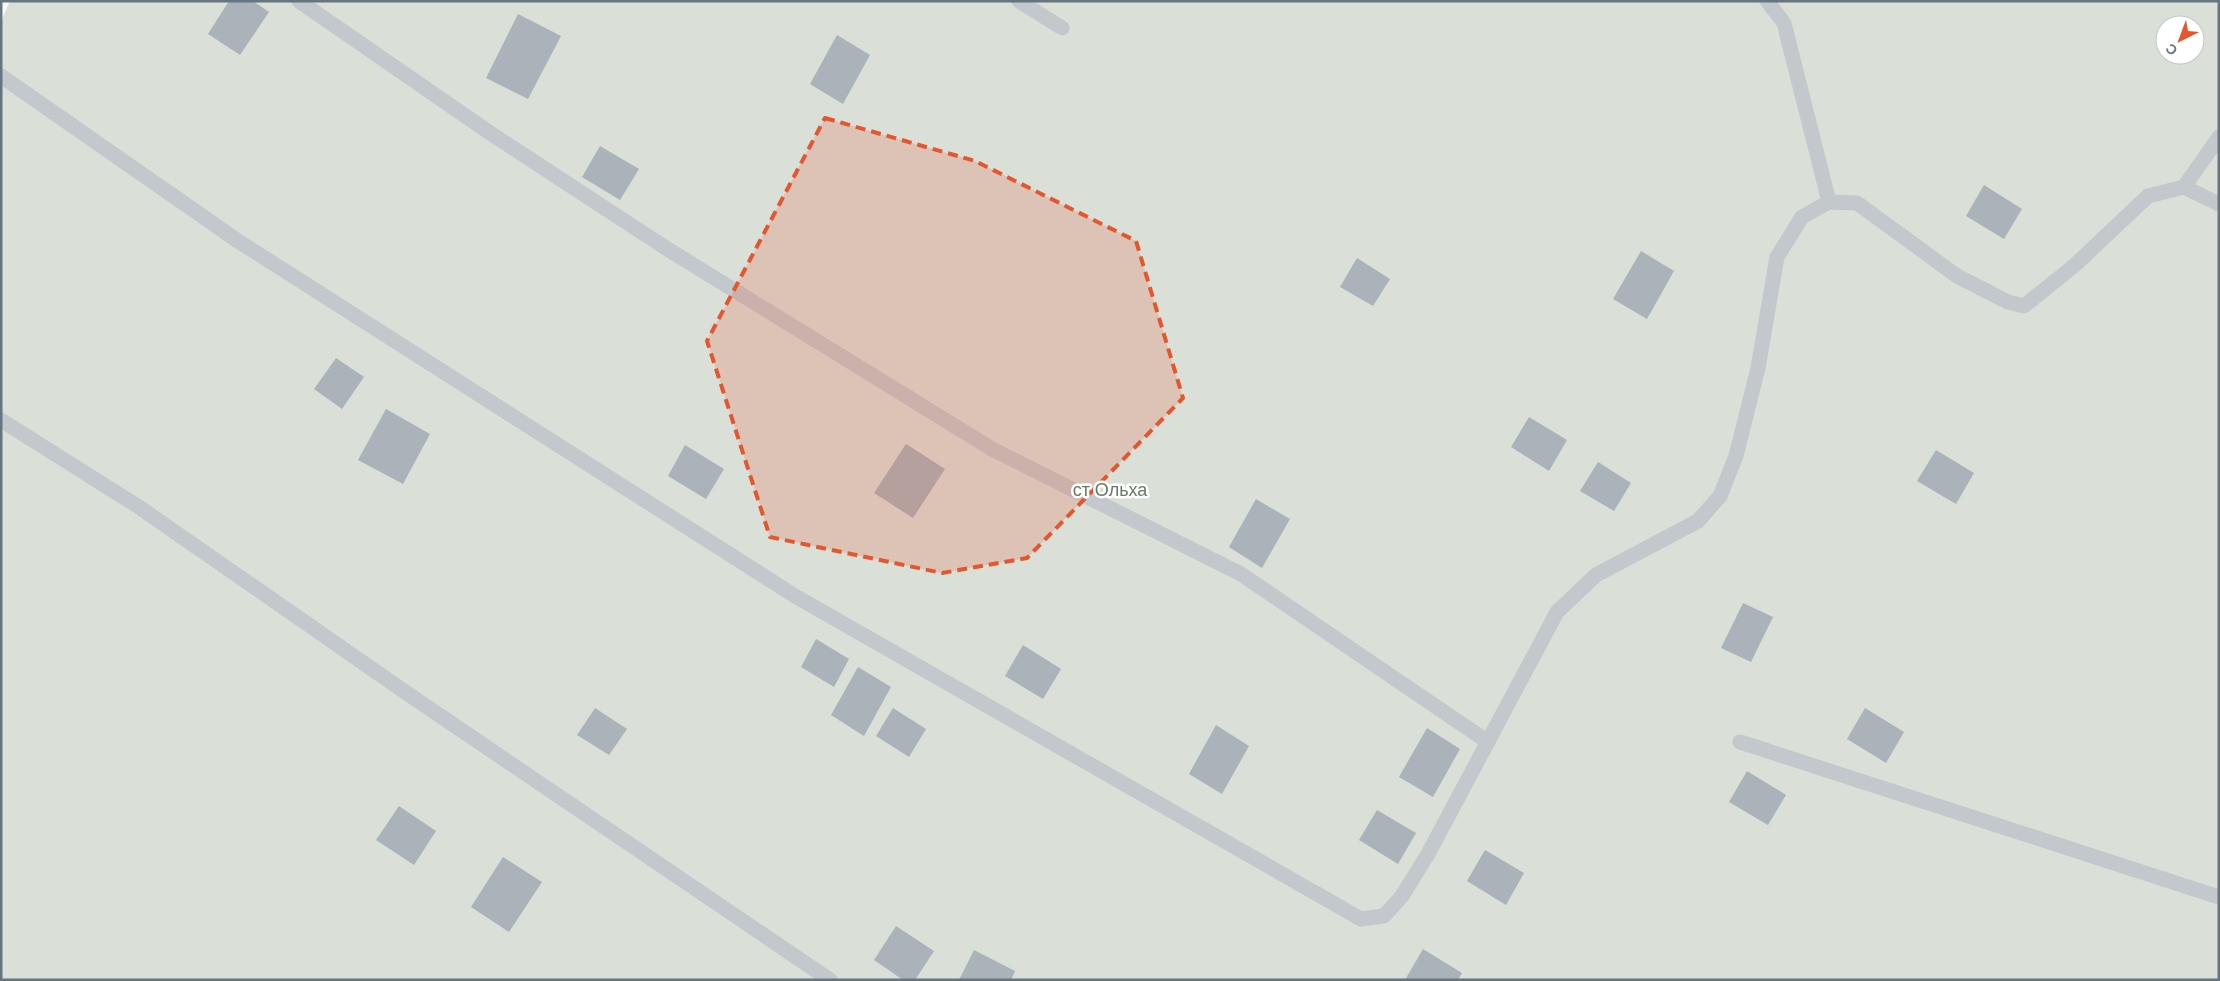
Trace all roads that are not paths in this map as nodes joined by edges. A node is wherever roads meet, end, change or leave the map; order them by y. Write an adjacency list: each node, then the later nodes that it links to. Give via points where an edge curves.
1 (299, 1): 11 (lane, via 484,130 686,261 992,449 1241,574)
2 (1020, 1): 4 (lane)
3 (1767, 1): 8 (lane, via 1784,23)
4 (1062, 28)
5 (1, 76): 11 (lane, via 238,241 795,596 1361,920 1384,916 1402,896)
6 (2219, 137): 7 (lane)
7 (2184, 187): 8 (lane, via 2148,196 2075,266 2024,306 2008,302 1957,276 1857,203); 9 (lane)
8 (1829, 202): 11 (lane, via 1802,217 1777,257 1758,368 1736,456 1720,496 1698,521 1596,576 1557,612)
9 (2219, 204)
10 (1, 420): 14 (lane, via 139,507)
11 (1488, 742)
12 (1740, 742): 13 (lane)
13 (2219, 896)
14 (830, 980)

